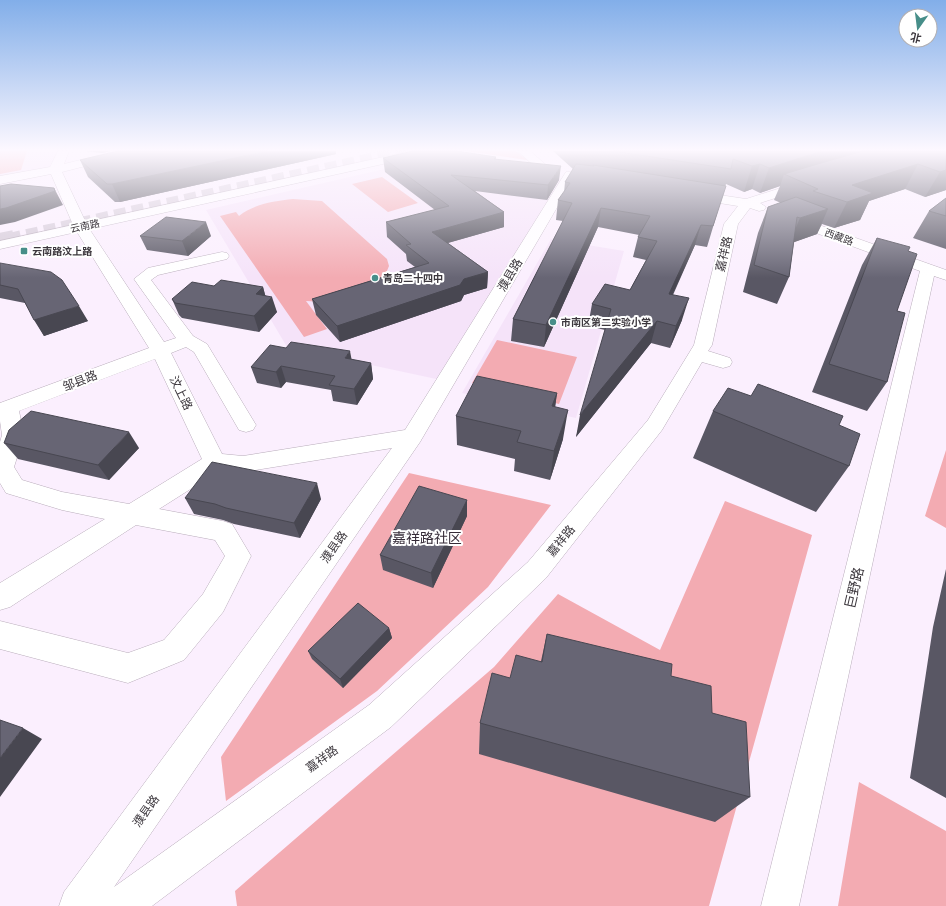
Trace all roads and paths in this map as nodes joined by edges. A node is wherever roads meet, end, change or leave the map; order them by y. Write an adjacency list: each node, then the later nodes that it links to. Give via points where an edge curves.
1 (66, 193): 7 (street, 汶上路)
2 (235, 193): 7 (street, 云南路)
3 (567, 193): 17 (street, 濮县路)
4 (684, 193): 6 (street, 西藏路)
5 (794, 193): 6 (street)
6 (764, 209): 10 (street, 西藏路); 13 (street, 嘉祥路, via 732,224 704,345)
7 (81, 227): 8 (street, 云南路); 12 (street, 汶上路)
8 (0, 245)
9 (222, 256): 11 (street, via 153,271 142,279)
10 (937, 273): 24 (street, 巨野路)
11 (187, 340): 12 (street, 邹县路); 16 (street, via 201,348)
12 (160, 350): 15 (street, 邹县路); 18 (street, 汶上路)
13 (698, 354): 14 (street); 23 (street, 嘉祥路, via 655,425 537,570 380,716)
14 (724, 362)
15 (4, 410): 19 (street, via 13,435 3,467 14,487 62,501)
16 (246, 425)
17 (412, 437): 18 (street, via 243,464); 22 (street, 濮县路)
18 (215, 462): 19 (street)
19 (132, 514): 20 (street); 21 (street, via 223,531 238,556 214,603 174,650 128,668)
20 (0, 598)
21 (0, 635)
22 (78, 906)
23 (120, 906)
24 (780, 906)

